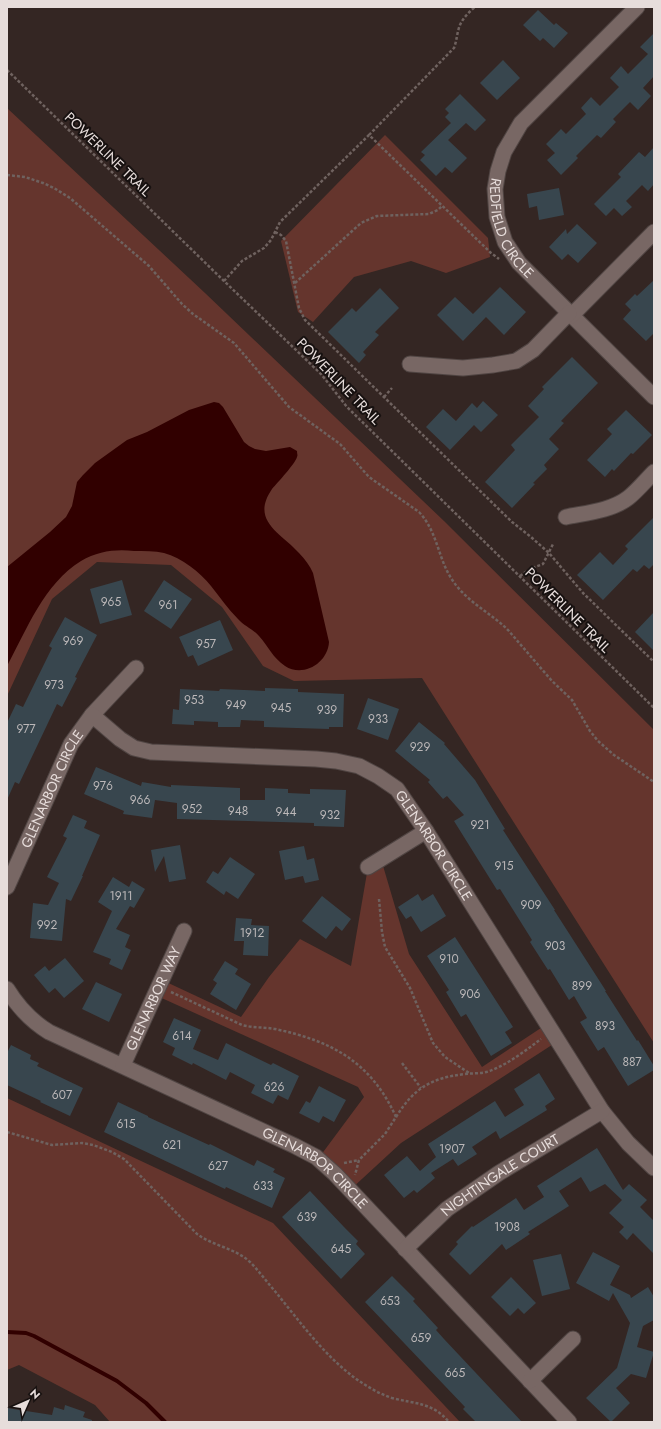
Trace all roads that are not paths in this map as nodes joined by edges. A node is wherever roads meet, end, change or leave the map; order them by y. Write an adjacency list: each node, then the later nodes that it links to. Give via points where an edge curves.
1 (637, 7): 3 (street, REDFIELD CIRCLE, via 521,123 504,152 498,171 495,189 497,217 505,242 519,263)
2 (654, 232): 3 (street)
3 (570, 315): 4 (street, via 533,350 516,361 463,368); 5 (street, REDFIELD CIRCLE)
4 (410, 364)
5 (654, 397)
6 (654, 472): 7 (street, via 628,498 617,504)
7 (566, 517)
8 (136, 668): 9 (street, GLENARBOR CIRCLE)
9 (92, 715): 10 (street, GLENARBOR CIRCLE, via 120,740 134,748 151,752 316,759 359,766 397,789); 12 (street, GLENARBOR CIRCLE, via 71,744)
10 (426, 831): 11 (street); 16 (street, GLENARBOR CIRCLE)
11 (368, 867)
12 (7, 887)
13 (184, 931): 15 (street, GLENARBOR WAY)
14 (7, 989): 15 (street, GLENARBOR CIRCLE, via 14,1001 38,1026)
15 (123, 1065): 18 (street, GLENARBOR CIRCLE, via 316,1157)
16 (602, 1110): 17 (street, GLENARBOR CIRCLE, via 628,1143); 18 (street, NIGHTINGALE COURT, via 499,1173 447,1209)
17 (654, 1168)
18 (405, 1249): 20 (street, GLENARBOR CIRCLE)
19 (573, 1339): 20 (street)
20 (530, 1381): 21 (street, GLENARBOR CIRCLE)
21 (569, 1422)

